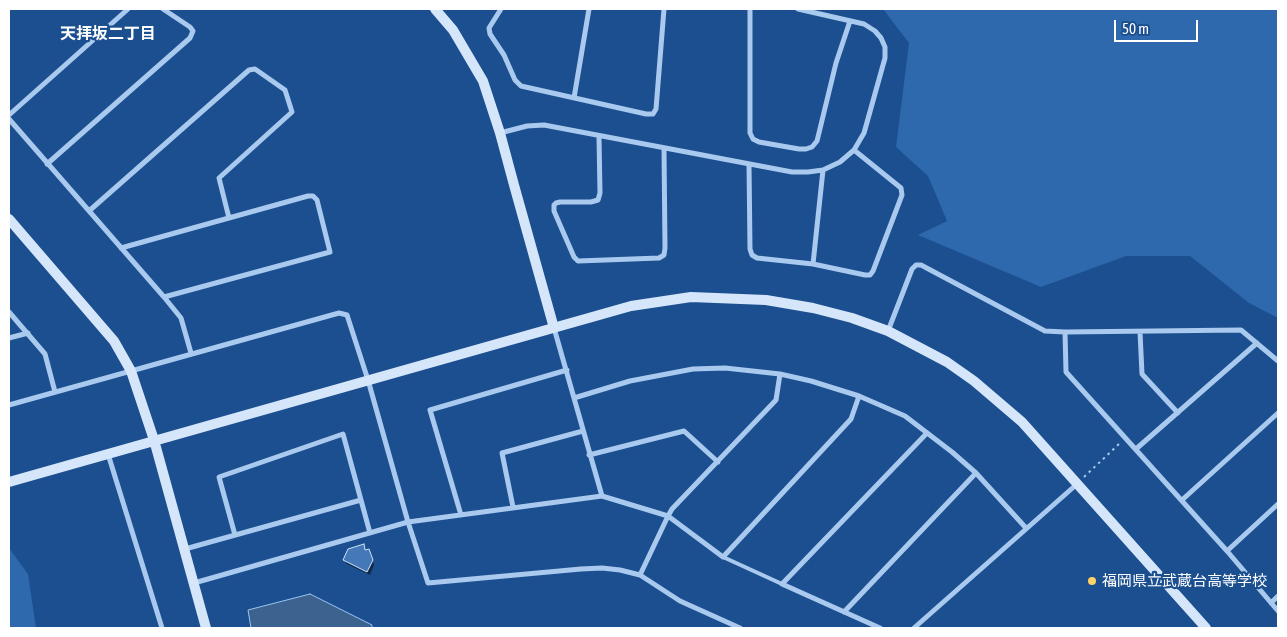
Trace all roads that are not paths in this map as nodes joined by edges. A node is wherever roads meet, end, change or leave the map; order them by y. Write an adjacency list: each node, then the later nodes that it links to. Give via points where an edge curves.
1 (128, 9): 11 (street)
2 (163, 9): 17 (street, via 190,27 193,31 190,38)
3 (435, 9): 13 (street, via 453,30 483,81)
4 (501, 9): 10 (street, via 489,28 490,34 515,80 521,86)
5 (589, 9): 10 (street)
6 (664, 9): 10 (street, via 653,114)
7 (750, 9): 9 (street, via 750,133 759,142 799,150 812,147 817,141)
8 (798, 9): 9 (street)
9 (850, 21): 16 (street, via 875,31 885,47 885,58 864,133)
10 (574, 98)
11 (9, 115)
12 (9, 119): 17 (street)
13 (500, 133): 14 (street, via 526,126 544,126); 27 (street)
14 (599, 137): 15 (street); 15 (street, via 598,200 554,205 570,250 578,261 658,258 664,255)
15 (664, 149): 18 (street)
16 (854, 150): 19 (street); 24 (street, via 901,188 902,195 870,275)
17 (47, 164): 20 (street)
18 (749, 164): 19 (street, via 792,172); 24 (street, via 752,255)
19 (823, 170): 24 (street)
20 (89, 211): 21 (street, via 249,70 255,69 285,90 292,112 219,178); 23 (street)
21 (229, 218): 23 (street); 25 (street, via 313,196 330,252)
22 (9, 219): 37 (street, via 114,341)
23 (120, 248): 25 (street)
24 (813, 264)
25 (164, 297): 34 (street, via 181,318)
26 (9, 312): 31 (street)
27 (554, 328): 28 (street, via 631,306 691,297 766,300 813,308); 36 (street); 39 (street)
28 (888, 331): 29 (street, via 912,269 921,265 1045,331); 55 (street, via 947,362 974,381 1022,422)
29 (1065, 332): 30 (street); 49 (street, via 1066,372)
30 (1140, 332): 33 (street, via 1241,330); 44 (street, via 1142,374)
31 (28, 333): 32 (street); 40 (street, via 46,354)
32 (9, 338)
33 (1257, 343): 35 (street); 44 (street)
34 (191, 353): 37 (street); 39 (street, via 339,312 347,315)
35 (1278, 361)
36 (566, 370): 42 (street); 61 (street, via 430,410)
37 (131, 371): 40 (street); 48 (street)
38 (780, 374): 41 (street); 42 (street, via 725,368 693,370 630,381); 52 (street, via 776,400)
39 (368, 380): 48 (street); 63 (street)
40 (56, 392): 43 (street)
41 (859, 396): 47 (street, via 905,416); 69 (street, via 851,419)
42 (574, 398): 46 (street)
43 (9, 405)
44 (1178, 413): 49 (street)
45 (1278, 413): 58 (street)
46 (583, 430): 51 (street); 60 (street, via 502,453)
47 (927, 434): 53 (street); 72 (street)
48 (154, 440): 50 (street); 67 (street)
49 (1136, 449): 58 (street)
50 (108, 453): 54 (street); 77 (street)
51 (590, 455): 52 (street, via 684,431); 56 (street)
52 (718, 462): 62 (street)
53 (976, 473): 64 (street); 76 (street)
54 (9, 482)
55 (1077, 484): 64 (street); 82 (street)
56 (602, 496): 60 (street); 62 (street)
57 (361, 500): 65 (street); 66 (street); 66 (street, via 343,434 219,477)
58 (1182, 500): 68 (street)
59 (1278, 504): 68 (street)
60 (513, 508): 61 (street)
61 (461, 515): 63 (street)
62 (668, 516): 69 (street); 70 (street)
63 (408, 522): 65 (street); 70 (street, via 428,583 602,568)
64 (1026, 528): 81 (street)
65 (370, 533): 71 (street)
66 (235, 535): 67 (street)
67 (185, 549): 71 (street)
68 (1227, 551): 74 (street)
69 (722, 556): 72 (lane)
70 (640, 575): 79 (street, via 680,601)
71 (193, 583): 78 (street)
72 (782, 584): 76 (street)
73 (1278, 596): 74 (street)
74 (1271, 603): 75 (street)
75 (1278, 611)
76 (844, 612): 80 (street)
77 (162, 628)
78 (206, 628)
79 (740, 628)
80 (880, 628)
81 (914, 628)
82 (1206, 628)

